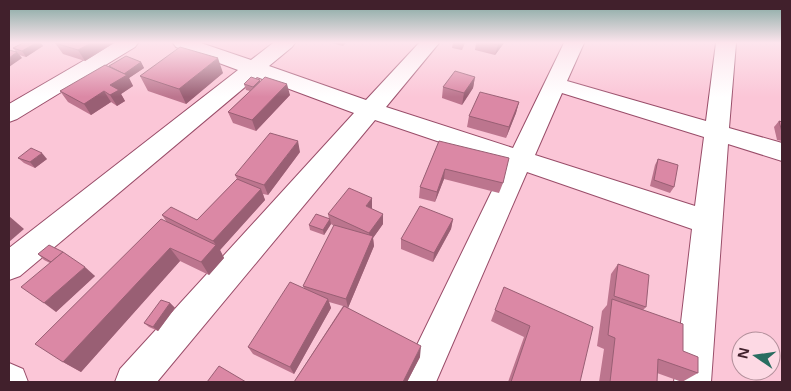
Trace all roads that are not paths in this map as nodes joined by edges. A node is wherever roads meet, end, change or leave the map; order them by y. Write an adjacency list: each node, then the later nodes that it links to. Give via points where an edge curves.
1 (97, 61): 10 (street)
2 (235, 61): 7 (street)
3 (262, 61): 7 (street)
4 (413, 61): 9 (street)
5 (566, 61): 8 (street)
6 (724, 61): 11 (street)
7 (254, 68): 9 (street); 15 (street)
8 (555, 84): 11 (street); 13 (street)
9 (370, 110): 13 (street); 16 (street)
10 (9, 114)
11 (716, 132): 12 (street); 14 (street)
12 (782, 152)
13 (520, 159): 14 (street); 17 (street)
14 (707, 222): 18 (street)
15 (9, 266)
16 (133, 382)
17 (417, 382)
18 (693, 382)

